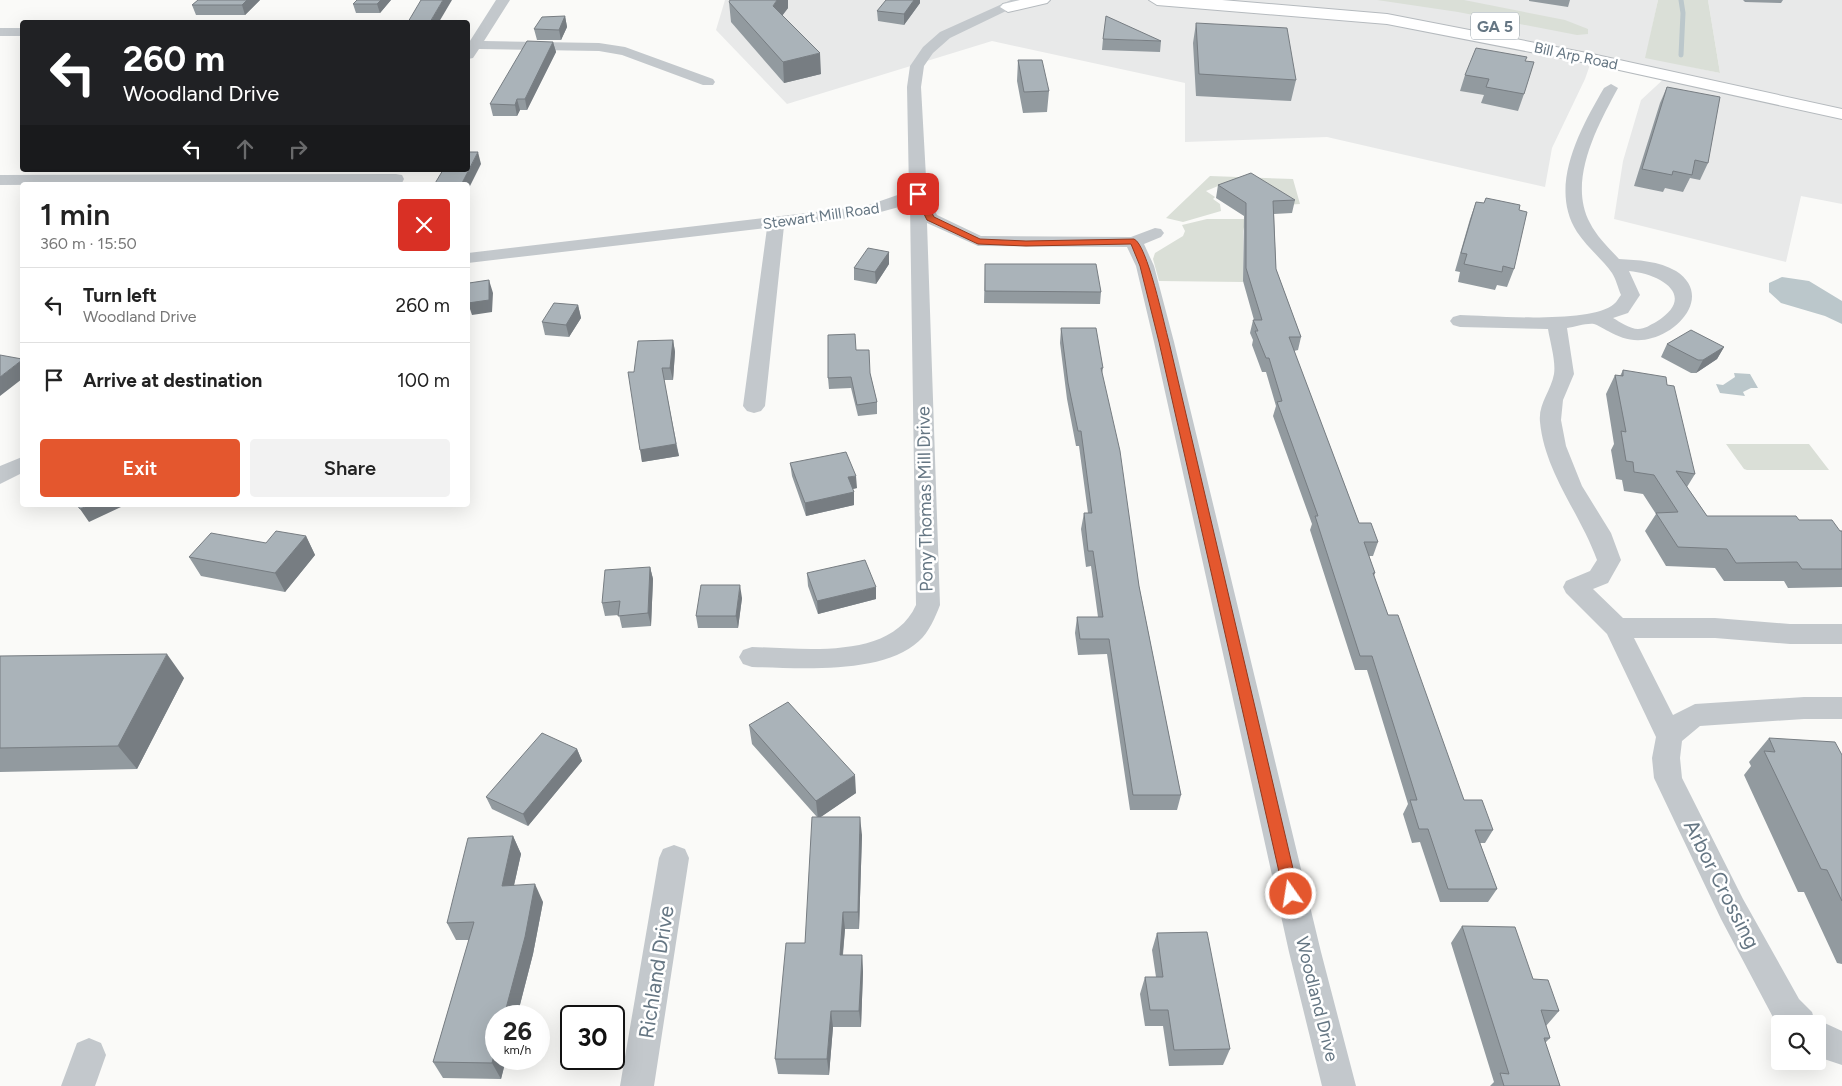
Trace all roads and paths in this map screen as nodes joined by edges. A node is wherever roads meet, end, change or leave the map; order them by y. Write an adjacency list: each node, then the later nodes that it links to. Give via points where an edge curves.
1 (503, 0): 8 (street)
2 (1042, 0): 5 (main road)
3 (1157, 0): 9 (main road, Bill Arp Road / GA 5, via 1387,19)
4 (1291, 0): 10 (main road, Bill Arp Road / GA 5, via 1444,16)
5 (1006, 5): 17 (street, via 945,35 928,50 917,66 914,87)
6 (0, 32): 7 (street)
7 (20, 32)
8 (470, 44): 11 (street, via 599,47 625,51)
9 (1605, 67): 10 (main road, via 1619,58); 14 (main road, Bill Arp Road / GA 5)
10 (1696, 68): 13 (main road, Bill Arp Road / GA 5)
11 (708, 82)
12 (1611, 88): 20 (street, via 1580,150 1574,199 1583,230)
13 (1842, 100)
14 (1842, 114)
15 (396, 178): 16 (street)
16 (0, 180)
17 (918, 194): 18 (street, Stewart Mill Road, via 866,211); 29 (street, Pony Thomas Mill Drive, via 928,605 921,622 890,648 845,656); 39 (street, Woodland Drive, via 930,218 978,241 1026,244 1145,237 1145,266)
18 (776, 223): 19 (street, Stewart Mill Road); 24 (street)
19 (470, 258)
20 (1613, 264): 21 (street, via 1628,283 1630,295 1619,310); 21 (street, via 1647,267 1669,276 1681,290 1682,303 1676,315 1660,329 1646,334 1636,335)
21 (1598, 318): 23 (street)
22 (1460, 321): 23 (street)
23 (1557, 324): 27 (street, via 1564,374 1553,400 1550,420 1555,446 1571,486 1599,533 1609,560 1599,577 1575,587)
24 (754, 406)
25 (20, 465): 26 (street)
26 (0, 476)
27 (1617, 628): 28 (street, via 1715,628); 31 (street)
28 (1842, 634)
29 (752, 657)
30 (1842, 708): 31 (street, via 1695,715 1680,722)
31 (1670, 737): 33 (street, Arbor Crossing, via 1664,755 1668,778 1732,909)
32 (674, 858): 38 (street, Richland Drive)
33 (1792, 1015)
34 (1826, 1043): 35 (street)
35 (1842, 1048)
36 (89, 1055): 37 (street)
37 (78, 1086)
38 (637, 1086)
39 (1339, 1086)

